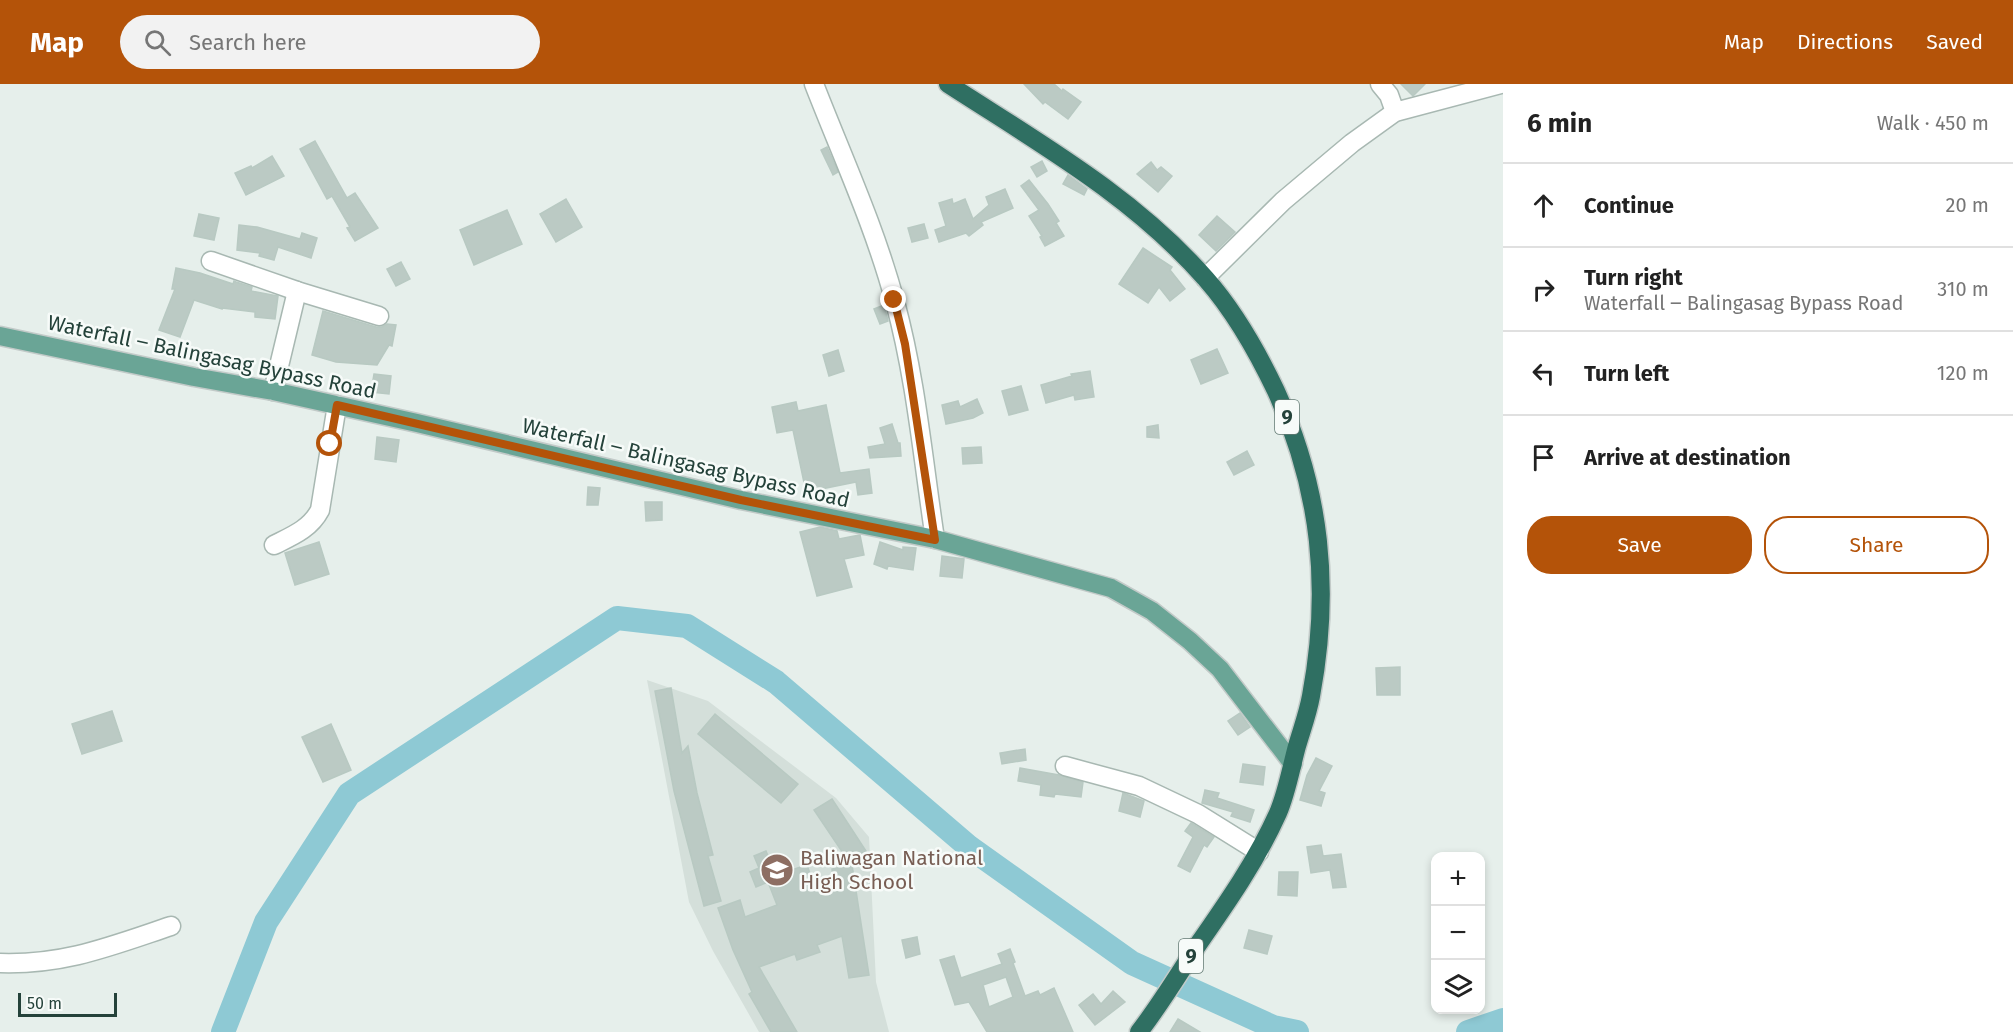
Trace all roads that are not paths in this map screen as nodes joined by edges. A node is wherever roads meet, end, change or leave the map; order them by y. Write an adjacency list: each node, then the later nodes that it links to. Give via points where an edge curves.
1 (814, 84): 13 (street, via 871,229 894,300 905,344)
2 (948, 84): 7 (highway, 9, via 1132,207)
3 (1380, 84): 5 (street)
4 (1501, 84): 5 (street)
5 (1395, 112): 7 (street, via 1283,201)
6 (211, 261): 8 (street)
7 (1205, 278): 15 (highway, 9, via 1251,342 1282,405 1299,447 1316,519 1321,615 1311,696)
8 (297, 291): 9 (street); 11 (street)
9 (379, 316)
10 (0, 336): 11 (main road, Waterfall ‒ Balingasag Bypass Road)
11 (273, 391): 12 (main road, Waterfall ‒ Balingasag Bypass Road)
12 (337, 405): 13 (main road, Waterfall ‒ Balingasag Bypass Road, via 741,500); 14 (street, via 320,510 303,530)
13 (935, 540): 15 (main road, Waterfall ‒ Balingasag Bypass Road, via 1111,588 1152,611 1220,669)
14 (274, 545)
15 (1293, 764): 17 (highway, 9, via 1280,809)
16 (1065, 766): 17 (street, via 1139,786 1198,814)
17 (1259, 852): 20 (highway, 9)
18 (171, 926): 19 (street, via 62,960)
19 (0, 963)
20 (1140, 1030)

